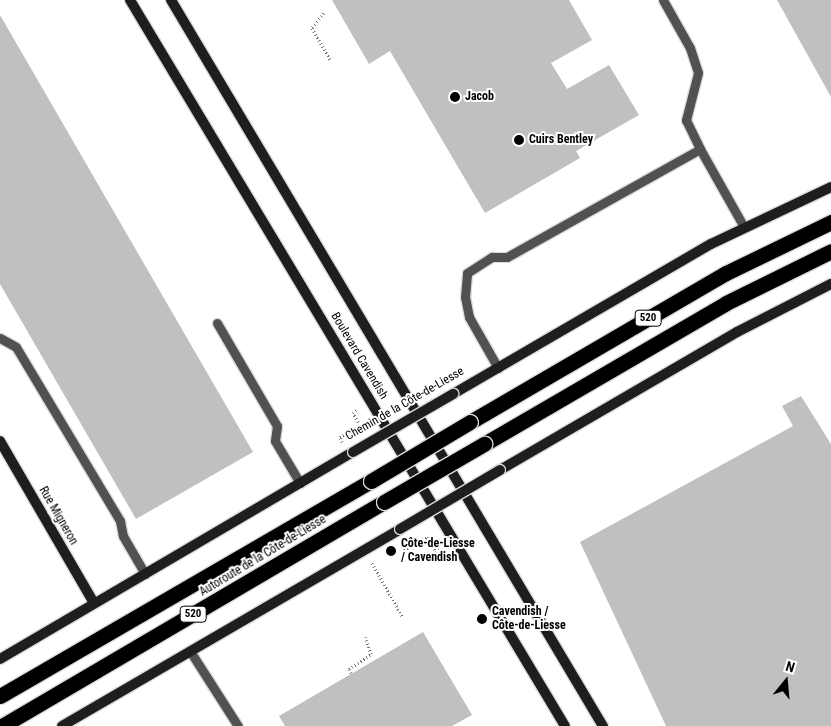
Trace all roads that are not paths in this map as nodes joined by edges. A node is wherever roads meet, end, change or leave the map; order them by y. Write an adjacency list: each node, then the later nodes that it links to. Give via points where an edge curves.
1 (130, 0): 23 (main road, Boulevard Cavendish)
2 (171, 0): 24 (main road, Boulevard Cavendish)
3 (663, 0): 4 (lane, via 690,48 698,73 686,120)
4 (700, 149): 7 (lane); 12 (lane, via 507,257 492,257 467,273 466,307)
5 (831, 187): 7 (main road, Chemin de la Côte-de-Liesse)
6 (831, 222): 19 (highway, Autoroute de la Côte-de-Liesse / 520, bridge, via 726,273)
7 (744, 226): 12 (main road, Chemin de la Côte-de-Liesse)
8 (831, 251): 20 (highway, Autoroute de la Côte-de-Liesse / 520, bridge, via 726,303)
9 (831, 284): 17 (main road, bridge, via 737,332)
10 (217, 323): 14 (lane, via 278,426 275,441)
11 (0, 338): 15 (lane, via 16,347 120,521 123,536)
12 (498, 368): 14 (main road, Chemin de la Côte-de-Liesse, bridge)
13 (0, 441): 16 (main road, Rue Migneron)
14 (300, 483): 15 (main road, Chemin de la Côte-de-Liesse)
15 (145, 574): 16 (main road, Chemin de la Côte-de-Liesse)
16 (94, 603): 18 (main road, Chemin de la Côte-de-Liesse)
17 (190, 651): 21 (main road); 22 (lane)
18 (0, 659)
19 (0, 696)
20 (2, 726)
21 (62, 726)
22 (238, 726)
23 (564, 726)
24 (603, 726)

